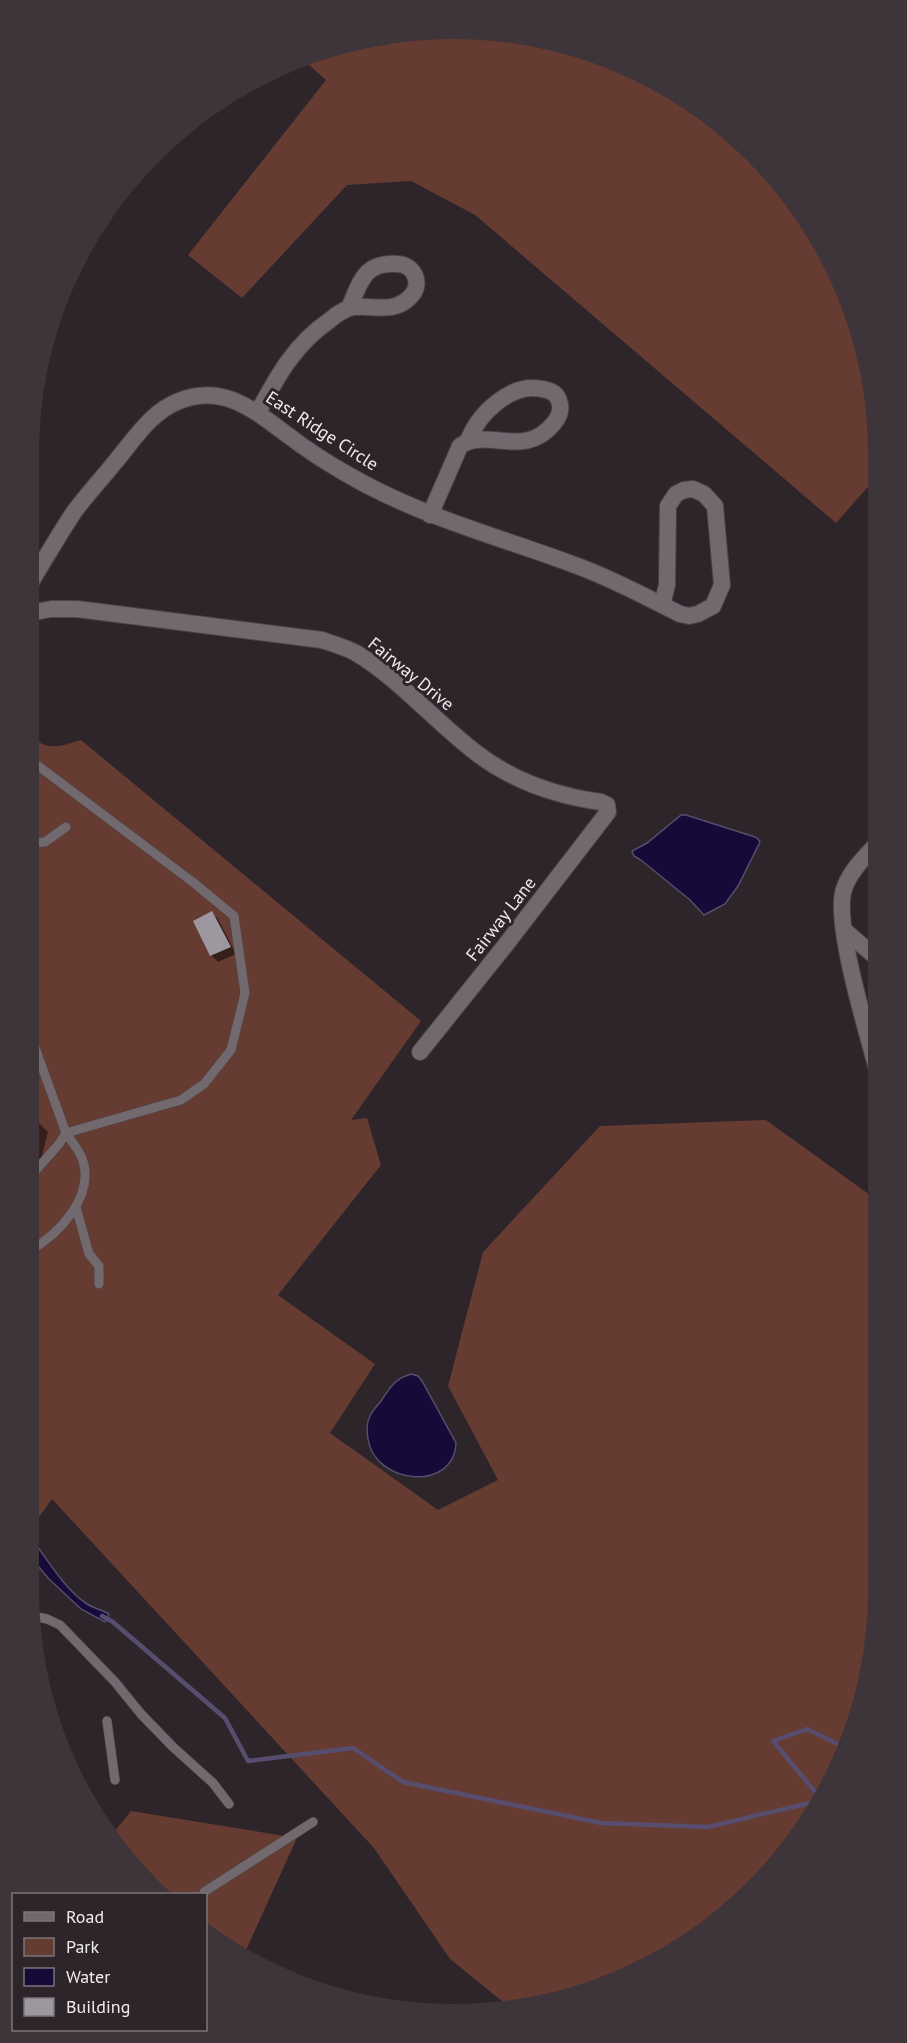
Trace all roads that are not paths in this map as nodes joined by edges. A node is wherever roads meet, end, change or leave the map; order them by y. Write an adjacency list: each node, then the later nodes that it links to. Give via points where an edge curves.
1 (349, 308): 2 (street, via 313,332 290,356)
2 (258, 412): 4 (street, East Ridge Circle, via 347,474); 5 (street, East Ridge Circle, via 234,400 211,396 179,401 159,412 75,512)
3 (468, 441): 3 (street, via 490,409 515,391 539,388 559,399 556,421 539,435 517,442); 4 (street, via 455,455)
4 (430, 515): 6 (street, East Ridge Circle, via 574,564)
5 (39, 568)
6 (662, 605): 6 (street, East Ridge Circle, via 680,614 698,614 713,606 722,585 715,506 693,489 676,494 668,506 667,585)
7 (39, 611): 9 (street, Fairway Drive, via 77,609 305,636 330,643 374,664 444,727 499,768 540,787)
8 (39, 767): 18 (lane, via 234,916 246,993 231,1050 204,1084 181,1100)
9 (608, 807): 16 (street, Fairway Lane, via 608,812)
10 (66, 827): 11 (lane)
11 (39, 842)
12 (868, 853): 13 (street, via 844,888 840,905)
13 (844, 930): 14 (street); 15 (street)
14 (868, 950)
15 (868, 1034)
16 (420, 1052)
17 (39, 1060): 18 (lane)
18 (66, 1132): 19 (lane); 20 (lane, via 82,1160 85,1175)
19 (39, 1166)
20 (76, 1207): 21 (lane, via 50,1238); 22 (lane, via 89,1254 99,1266)
21 (39, 1244)
22 (99, 1284)
23 (40, 1618): 26 (lane, via 60,1625)
24 (107, 1721): 25 (lane)
25 (115, 1780)
26 (229, 1804)
27 (313, 1822): 28 (lane)
28 (204, 1892)

